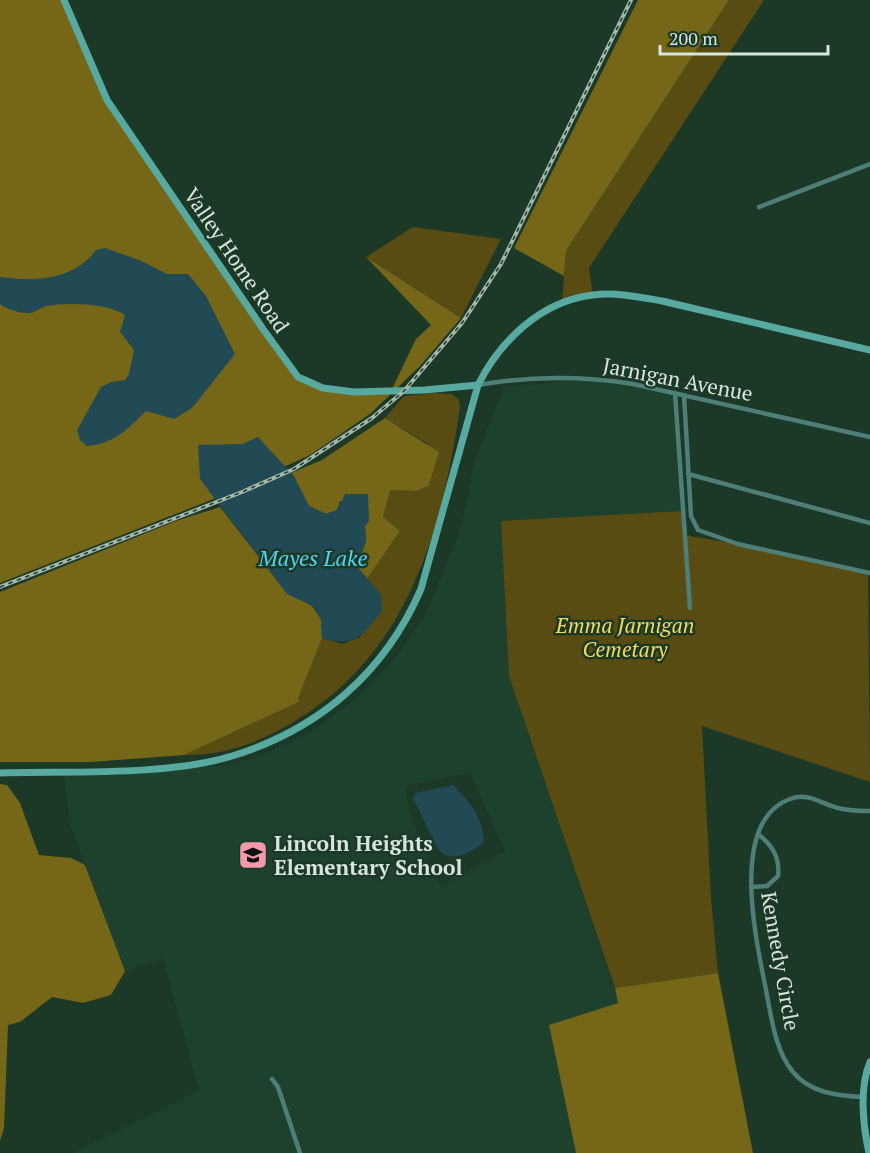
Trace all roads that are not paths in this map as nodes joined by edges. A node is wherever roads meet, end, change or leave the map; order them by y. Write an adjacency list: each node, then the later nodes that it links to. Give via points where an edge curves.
1 (64, 0): 5 (main road, Valley Home Road, via 107,100 298,377 323,388 354,392)
2 (870, 164): 3 (street)
3 (759, 207)
4 (870, 350): 5 (main road, via 662,301 593,295 562,303 525,324 491,360)
5 (477, 385): 6 (street, Jarnigan Avenue, via 594,378); 13 (main road, via 411,613 380,661 327,710 281,738 231,756 169,767)
6 (675, 393): 7 (street, Jarnigan Avenue); 12 (street)
7 (684, 395): 8 (street, Jarnigan Avenue); 9 (street)
8 (870, 437)
9 (688, 474): 10 (street); 11 (street, via 691,516 698,530 738,544)
10 (870, 523)
11 (870, 573)
12 (690, 608)
13 (0, 773)
14 (870, 811): 15 (street, Kennedy Circle, via 837,808 806,796 790,799 766,819)
15 (759, 835): 16 (street, Kennedy Circle); 16 (street, via 777,855 778,876 767,886)
16 (751, 887): 19 (street, Kennedy Circle, via 763,975 781,1053 793,1072 810,1087 838,1096)
17 (870, 1062): 19 (main road)
18 (272, 1079): 20 (street)
19 (864, 1097): 21 (main road)
20 (300, 1153)
21 (868, 1153)

